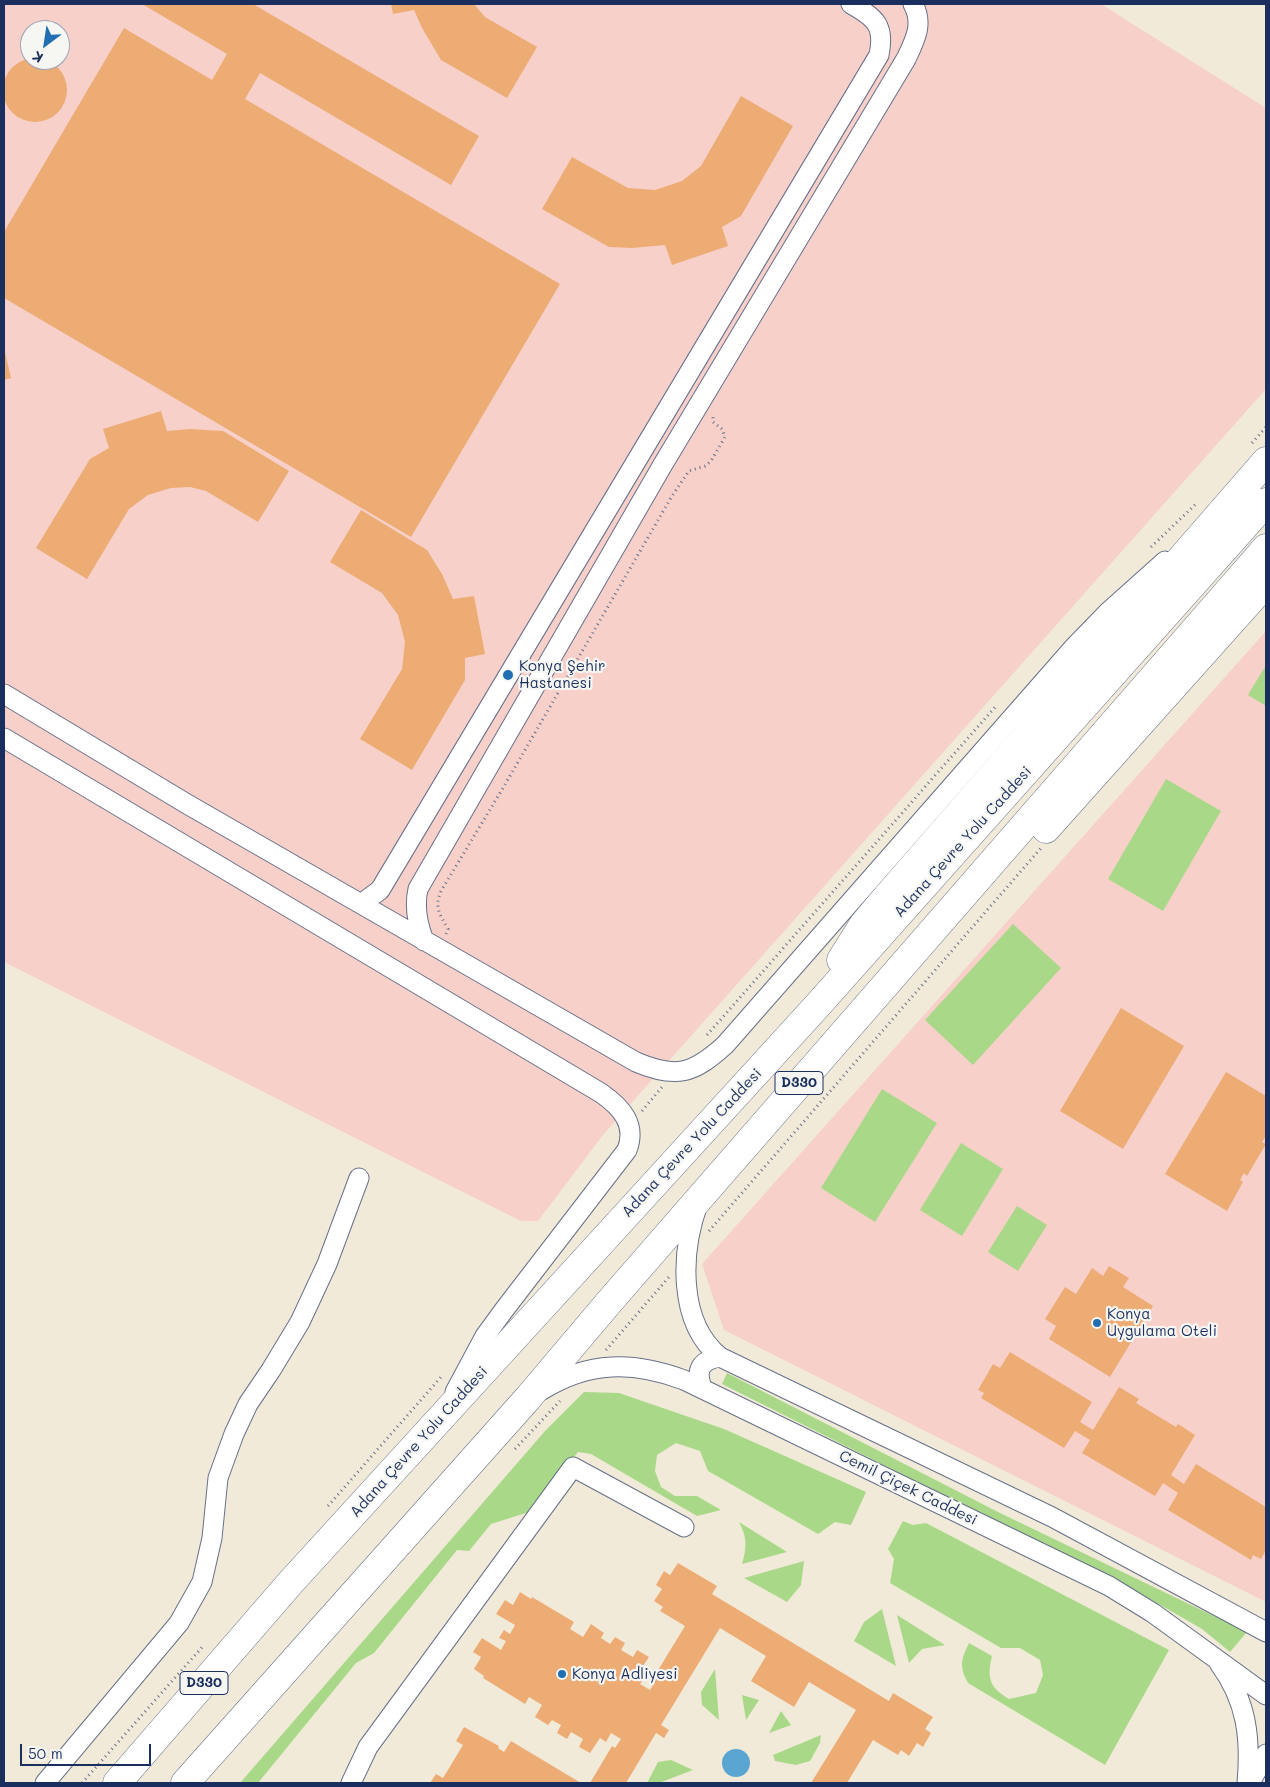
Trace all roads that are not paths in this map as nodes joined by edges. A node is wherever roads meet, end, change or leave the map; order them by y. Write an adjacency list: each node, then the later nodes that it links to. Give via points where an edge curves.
1 (852, 4): 10 (street, via 864,11 881,29 879,55 380,890)
2 (913, 4): 11 (street, via 920,22 906,59 662,466 418,888 415,902 418,923)
3 (1257, 454): 5 (highway)
4 (1266, 502): 13 (highway, Adana Çevre Yolu Caddesi / D330)
5 (1207, 528): 11 (street, via 1138,584 1075,646 725,1045 701,1064 675,1072 655,1070 636,1062); 13 (highway, via 863,925 832,974)
6 (1266, 548): 12 (highway, D330)
7 (1266, 583): 12 (highway, via 978,904)
8 (4, 694): 10 (street)
9 (4, 738): 19 (street, via 601,1093 617,1106 630,1127 631,1140 622,1157 490,1330)
10 (361, 904): 11 (street)
11 (431, 945)
12 (867, 1005): 15 (highway, D330)
13 (817, 1006): 19 (highway, Adana Çevre Yolu Caddesi / D330)
14 (359, 1178): 26 (street, via 327,1264 300,1322 248,1404 234,1434 218,1478 212,1538 202,1582 179,1623)
15 (701, 1196): 16 (street, via 692,1225 687,1282 694,1318 706,1345); 18 (highway, D330)
16 (720, 1357): 17 (street, via 704,1362 699,1368); 21 (street, via 1043,1512)
17 (702, 1387): 18 (street, Cemil Çiçek Caddesi, via 653,1370 625,1366 590,1369 564,1377); 23 (street, Cemil Çiçek Caddesi, via 1109,1586)
18 (528, 1398): 28 (highway, D330)
19 (442, 1416): 27 (highway, Adana Çevre Yolu Caddesi / D330, via 291,1582)
20 (684, 1527): 29 (street, via 573,1467 368,1747)
21 (1258, 1623): 22 (street)
22 (1266, 1632)
23 (1214, 1656): 24 (street, Cemil Çiçek Caddesi); 30 (street, via 1242,1706 1249,1736)
24 (1266, 1694)
25 (1266, 1754): 30 (street)
26 (45, 1783)
27 (117, 1783)
28 (186, 1783)
29 (351, 1783)
30 (1249, 1783)

